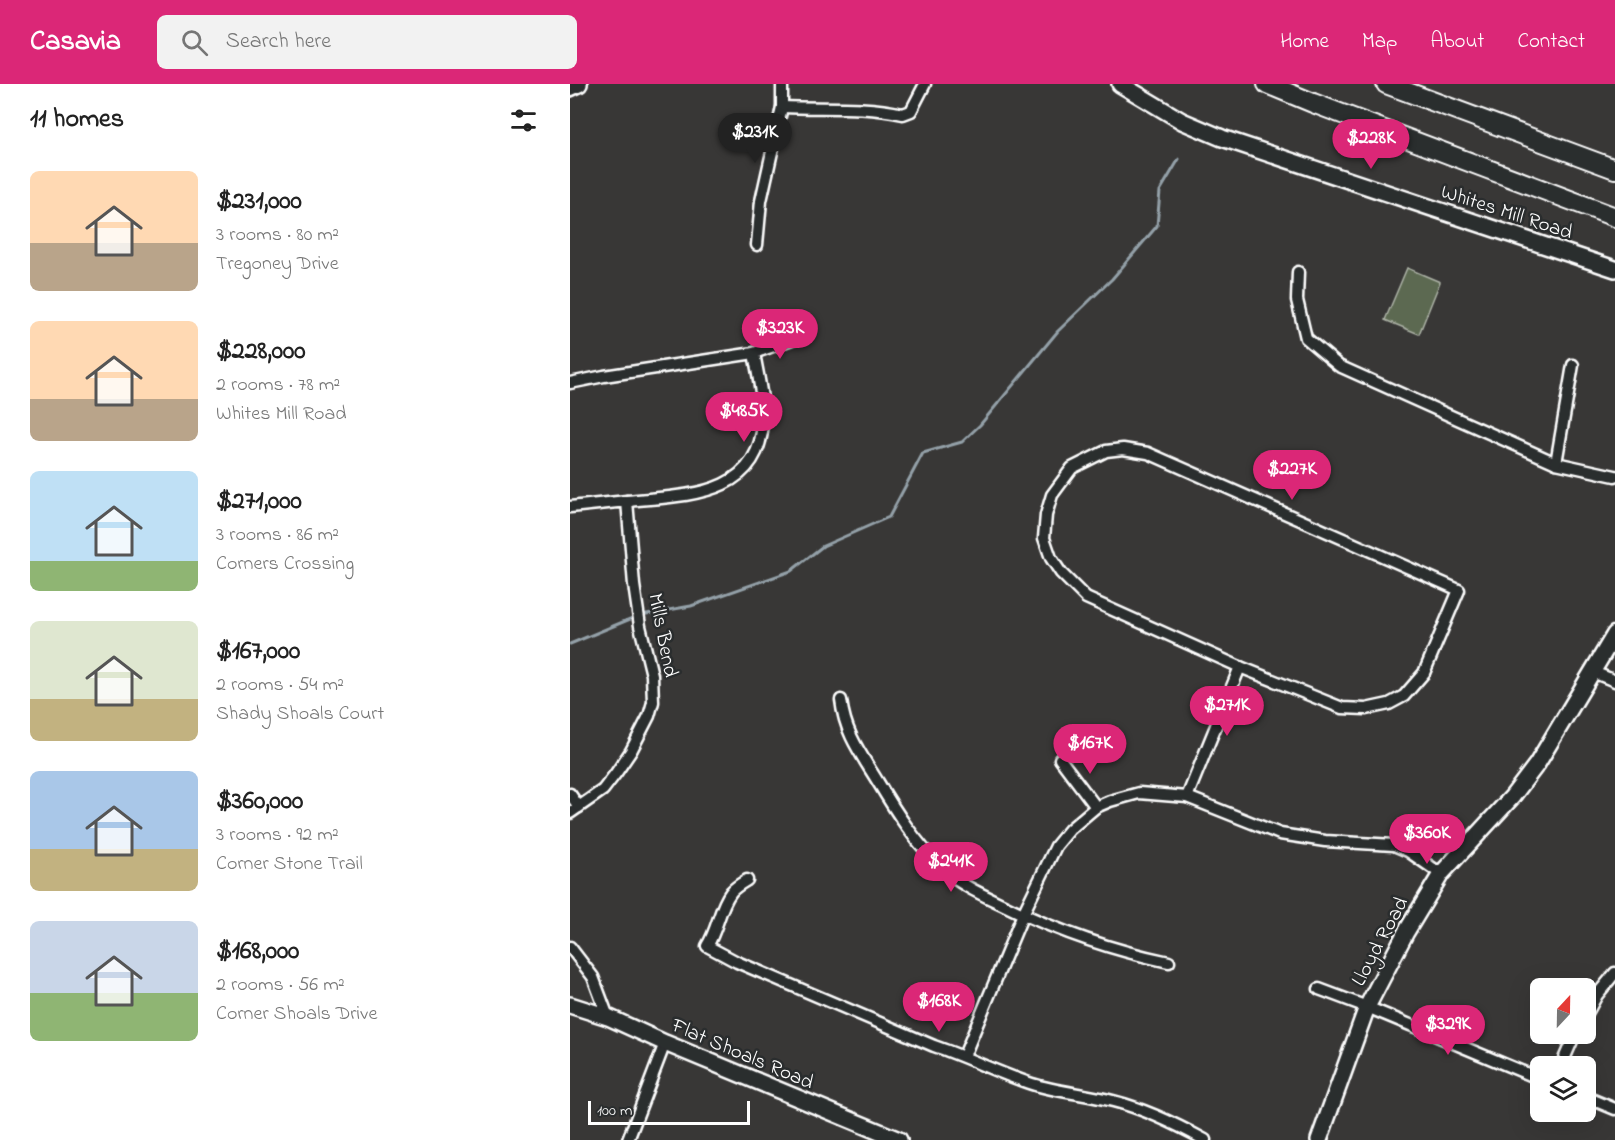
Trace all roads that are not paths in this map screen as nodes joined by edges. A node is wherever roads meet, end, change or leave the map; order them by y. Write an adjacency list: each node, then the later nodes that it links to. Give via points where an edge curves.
1 (579, 84): 7 (street)
2 (782, 84): 8 (street)
3 (926, 84): 8 (street, via 911,111 903,114 860,107)
4 (1120, 84): 12 (street, Whites Mill Road, via 1182,121 1222,138)
5 (1267, 84): 10 (highway)
6 (1386, 84): 9 (highway)
7 (570, 88)
8 (782, 107): 11 (street, via 761,201)
9 (1615, 169)
10 (1615, 217)
11 (757, 245)
12 (1615, 269)
13 (1298, 272): 18 (street, via 1297,300 1306,338 1339,366)
14 (795, 338): 15 (street)
15 (754, 353): 17 (street); 20 (street, via 763,409 762,434 743,471 713,490)
16 (1573, 365): 18 (street)
17 (570, 383)
18 (1556, 463): 19 (street)
19 (1615, 476)
20 (627, 501): 21 (street); 31 (street, Mills Bend, via 634,585 654,702 616,773 603,790)
21 (570, 507)
22 (1615, 634): 24 (street, Lloyd Road)
23 (1240, 667): 23 (street, via 1342,708 1366,709 1389,704 1404,696 1424,673 1459,590 1148,453 1106,451 1072,468 1052,495 1046,515 1044,538 1061,573 1086,598); 29 (street)
24 (1593, 672): 25 (street); 32 (street, Lloyd Road, via 1531,772)
25 (1615, 681)
26 (841, 700): 34 (street, via 849,736 916,840 941,867 969,888)
27 (1060, 759): 30 (street)
28 (570, 794): 31 (street)
29 (1187, 796): 30 (street, via 1139,793); 32 (street, via 1280,834 1394,845)
30 (1096, 807): 34 (street, via 1056,846)
31 (574, 810)
32 (1441, 874): 41 (street, Lloyd Road)
33 (747, 880): 44 (street, via 732,890 707,946 737,963)
34 (1023, 914): 36 (street, via 1085,940); 44 (street)
35 (570, 947): 42 (street, via 593,977)
36 (1169, 962)
37 (1615, 973): 39 (street)
38 (1319, 989): 41 (street)
39 (1596, 997)
40 (570, 1005): 42 (street, Flat Shoals Road)
41 (1367, 1007): 45 (street); 51 (street, Lloyd Road)
42 (609, 1017): 43 (street, Flat Shoals Road)
43 (664, 1044): 48 (street); 49 (street, Flat Shoals Road)
44 (964, 1056): 50 (street, via 1035,1085 1146,1111)
45 (1530, 1076)
46 (1596, 1101): 47 (street)
47 (1615, 1109)
48 (628, 1140)
49 (899, 1140)
50 (1205, 1140)
51 (1319, 1140)

